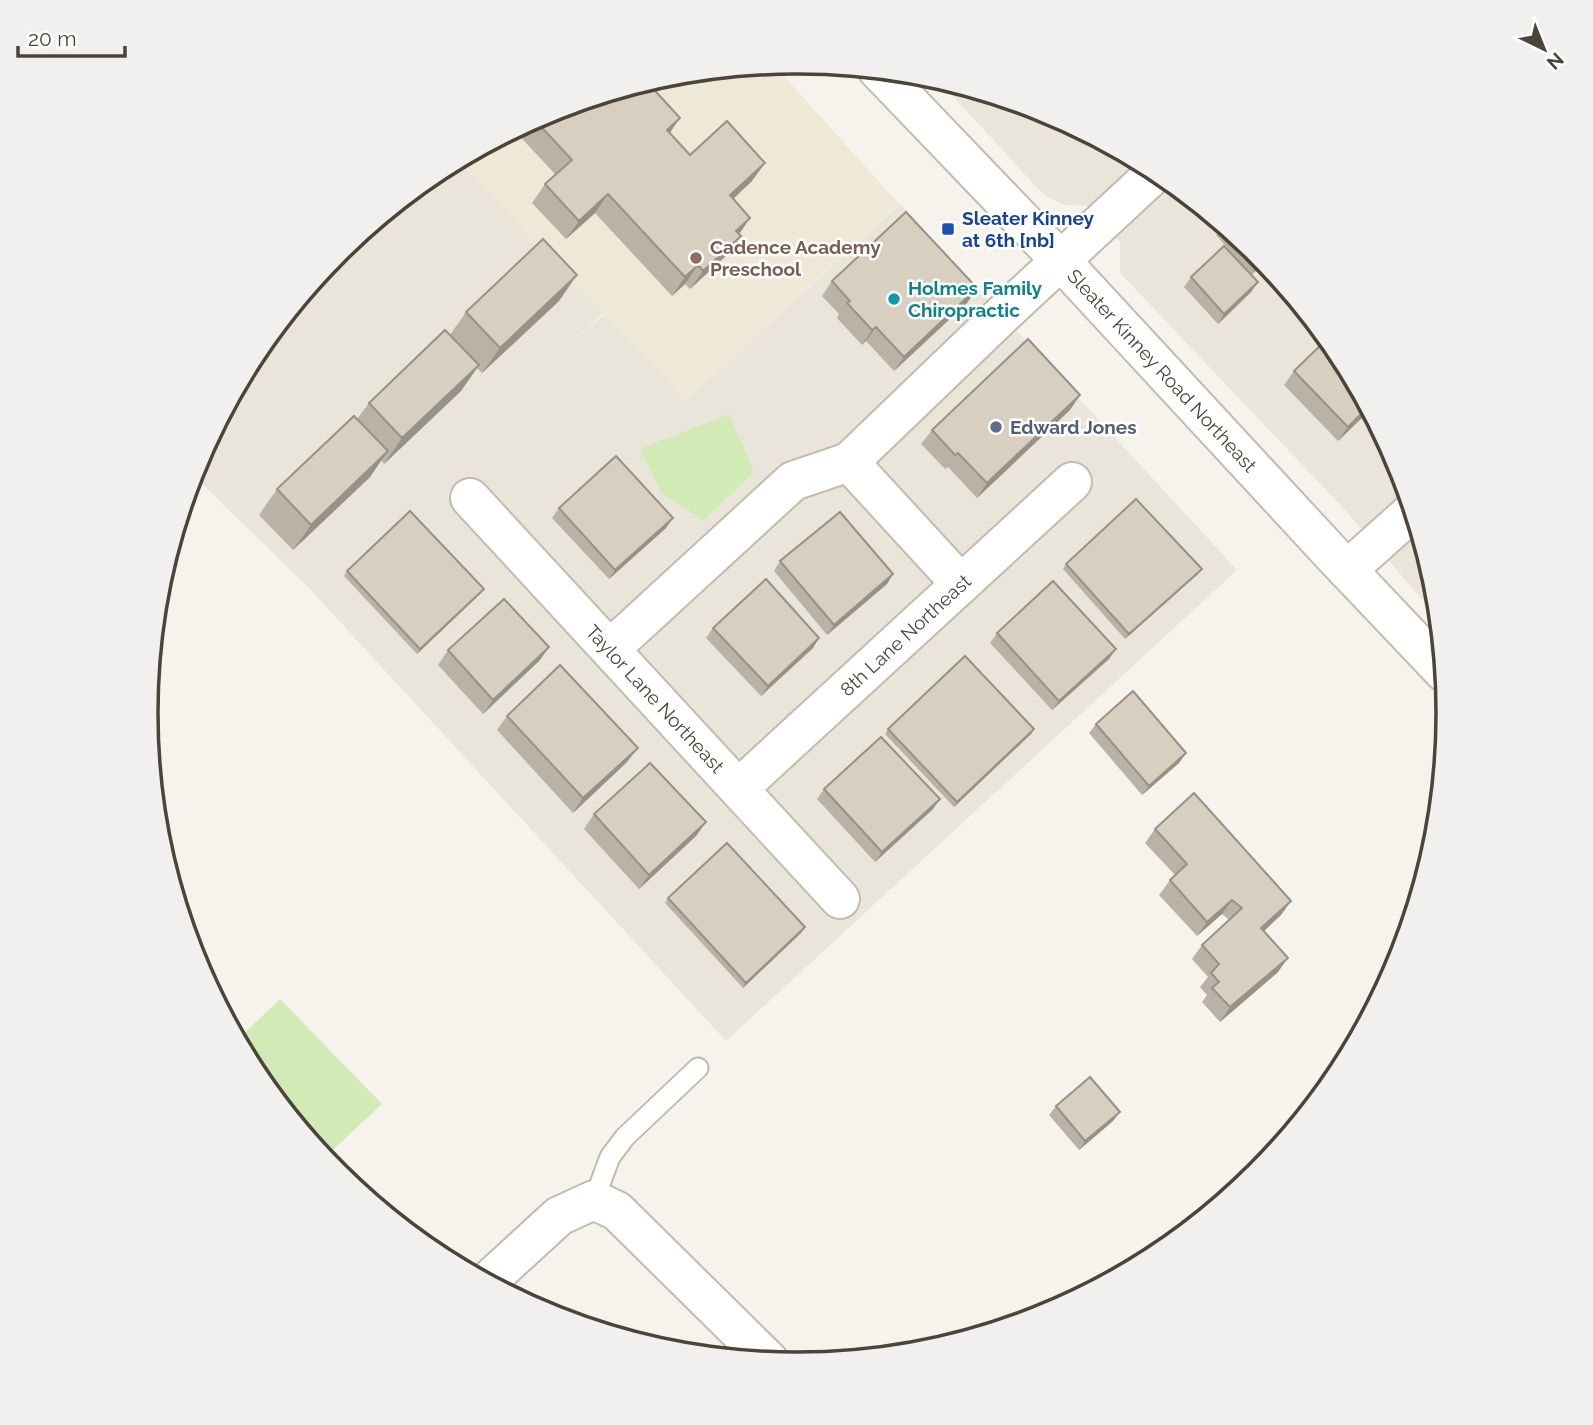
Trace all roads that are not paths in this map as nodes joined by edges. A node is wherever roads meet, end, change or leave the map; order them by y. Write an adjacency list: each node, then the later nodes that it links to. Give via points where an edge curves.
1 (888, 80): 3 (street, Sleater Kinney Road Northeast)
2 (1148, 179): 3 (street)
3 (1061, 261): 4 (street); 8 (street, Sleater Kinney Road Northeast)
4 (849, 462): 9 (street); 10 (street, via 793,481)
5 (1072, 482): 9 (street, 8th Lane Northeast)
6 (470, 498): 10 (street, Taylor Lane Northeast)
7 (1405, 518): 8 (street)
8 (1347, 570): 11 (street, Sleater Kinney Road Northeast)
9 (961, 584): 12 (street, 8th Lane Northeast)
10 (610, 649): 12 (street, Taylor Lane Northeast)
11 (1433, 660)
12 (739, 788): 13 (street, Taylor Lane Northeast)
13 (840, 899)
14 (698, 1068): 15 (lane, via 625,1137 610,1157)
15 (594, 1200): 16 (street, via 559,1216); 17 (street, via 617,1211)
16 (494, 1275)
17 (758, 1350)

